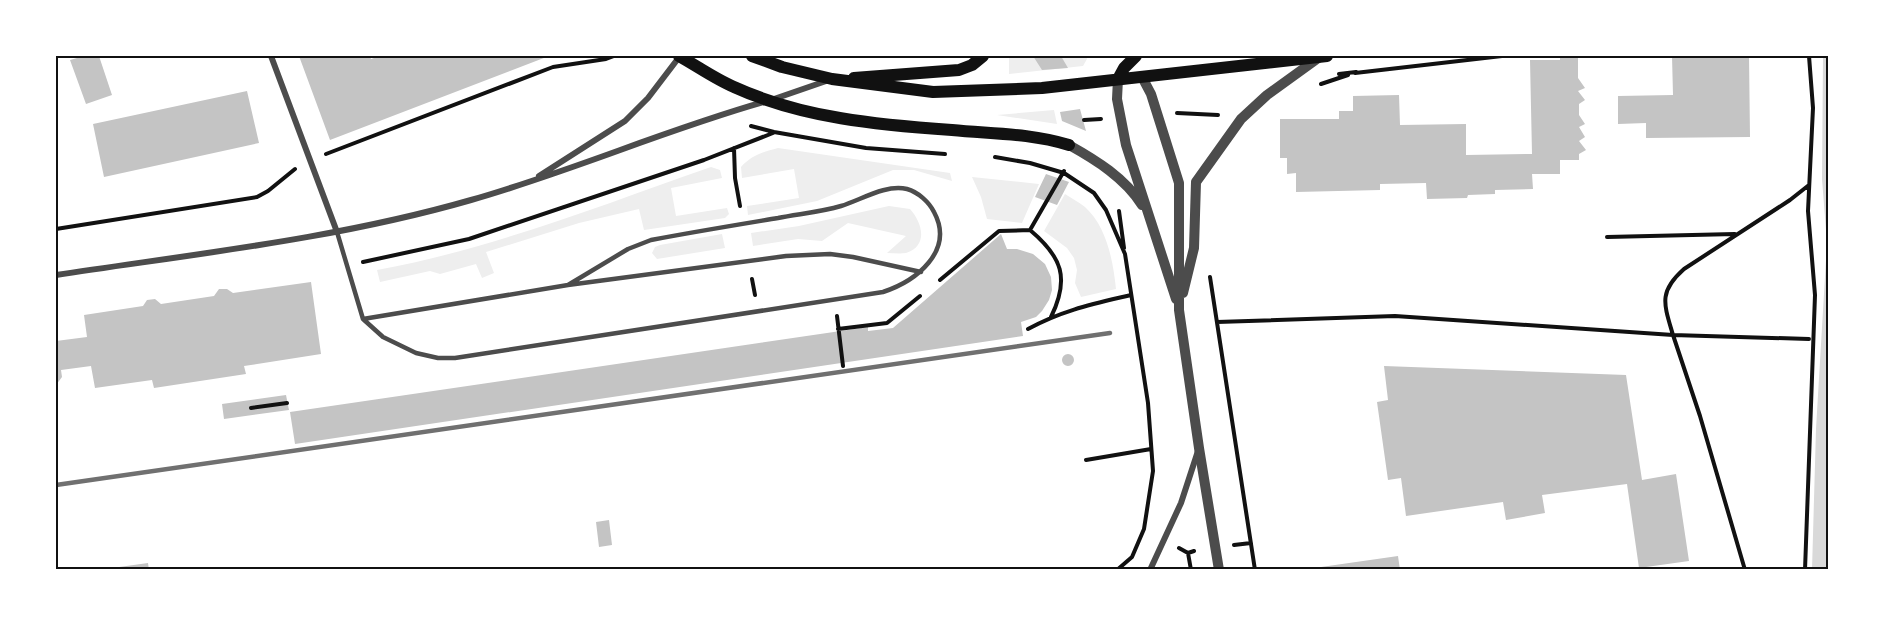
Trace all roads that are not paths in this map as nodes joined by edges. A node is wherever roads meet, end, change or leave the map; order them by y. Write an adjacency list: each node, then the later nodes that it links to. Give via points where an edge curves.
1 (271, 56): 15 (street)
2 (680, 56): 11 (main road, via 733,87); 13 (street, via 625,121)
3 (752, 56): 9 (main road)
4 (983, 56): 9 (main road, via 959,70)
5 (1321, 56): 6 (main road); 8 (main road); 19 (street, via 1241,119 1196,182 1194,248)
6 (1327, 56)
7 (1132, 57): 8 (main road); 10 (main road)
8 (1142, 77): 10 (main road); 19 (street, via 1179,183)
9 (832, 79): 10 (main road, via 933,92 1014,90); 11 (street)
10 (1118, 79): 14 (street, via 1117,99 1126,145)
11 (768, 101): 12 (main road, via 878,124 1015,133); 13 (street)
12 (1069, 145): 14 (street, via 1093,158 1126,186)
13 (528, 182): 15 (street, via 470,201)
14 (1149, 218): 19 (street)
15 (337, 232): 17 (street); 20 (lane)
16 (922, 272): 18 (lane, via 830,254 749,260); 18 (lane, via 938,245 941,233 937,217 918,194 897,189 838,207 651,240 628,249); 20 (lane, via 883,291 455,358 416,353 383,337)
17 (56, 275)
18 (568, 285): 20 (lane)
19 (1179, 310): 21 (street)
20 (363, 319)
21 (1199, 448): 22 (street, via 1181,503); 23 (street)
22 (1150, 570)
23 (1219, 570)

